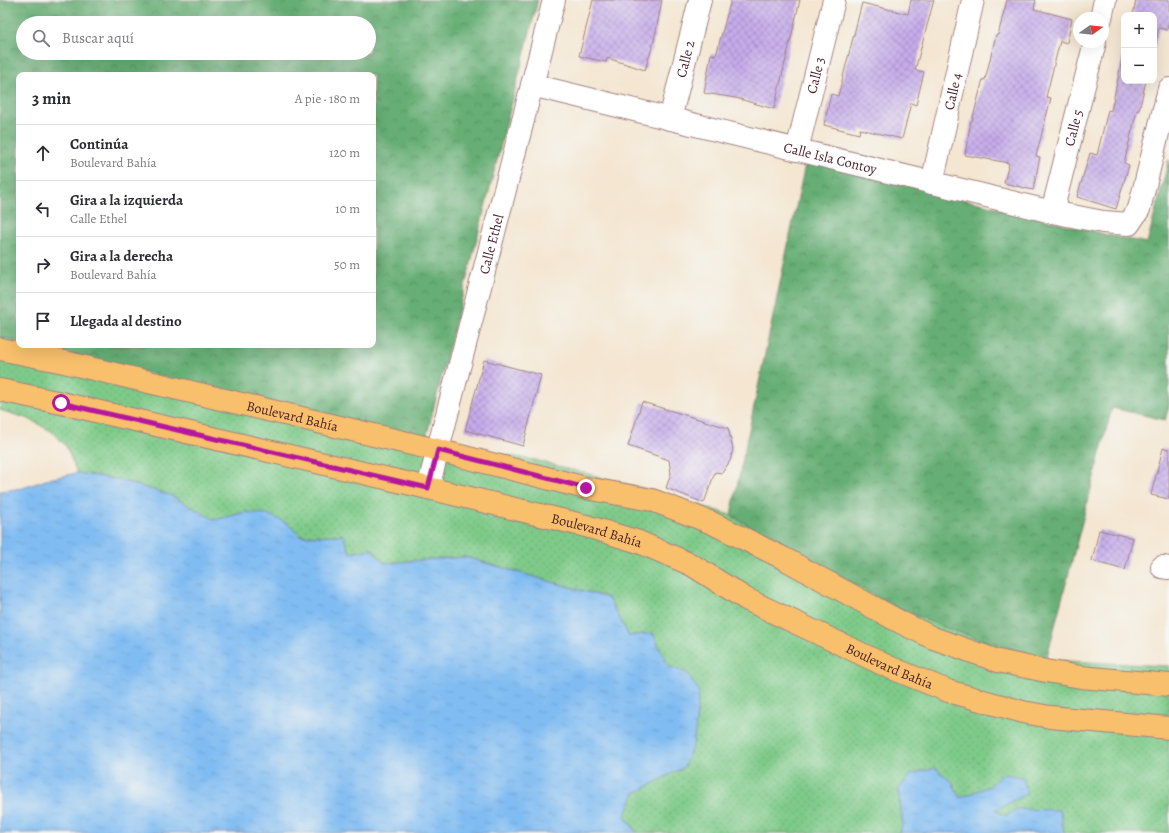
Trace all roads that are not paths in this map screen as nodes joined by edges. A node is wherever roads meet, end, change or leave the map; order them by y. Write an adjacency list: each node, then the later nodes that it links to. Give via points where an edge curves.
1 (554, 0): 8 (street, Calle Ethel)
2 (700, 0): 10 (street, Calle 2)
3 (834, 0): 11 (street, Calle 3)
4 (973, 0): 12 (street, Calle 4)
5 (1105, 0): 6 (street)
6 (1102, 12)
7 (1093, 48): 13 (street, Calle 5)
8 (532, 85): 10 (street, Calle Isla Contoy); 16 (street, Calle Ethel)
9 (1169, 89): 13 (street, Calle Isla Contoy, via 1139,208 1129,224 1103,222)
10 (670, 119): 11 (street, Calle Isla Contoy)
11 (797, 150): 12 (street, Calle Isla Contoy)
12 (932, 183): 13 (street, Calle Isla Contoy)
13 (1052, 212)
14 (0, 349): 16 (main road, Boulevard Bahía)
15 (0, 390): 17 (main road, Boulevard Bahía)
16 (438, 450): 17 (street, Calle Ethel); 18 (main road, Boulevard Bahía, via 586,488 652,500 712,523 933,638 998,661 1081,677)
17 (428, 488): 19 (main road, Boulevard Bahía, via 586,526 639,542 692,565 746,599 889,667 948,691 1050,717)
18 (1169, 685)
19 (1169, 728)

